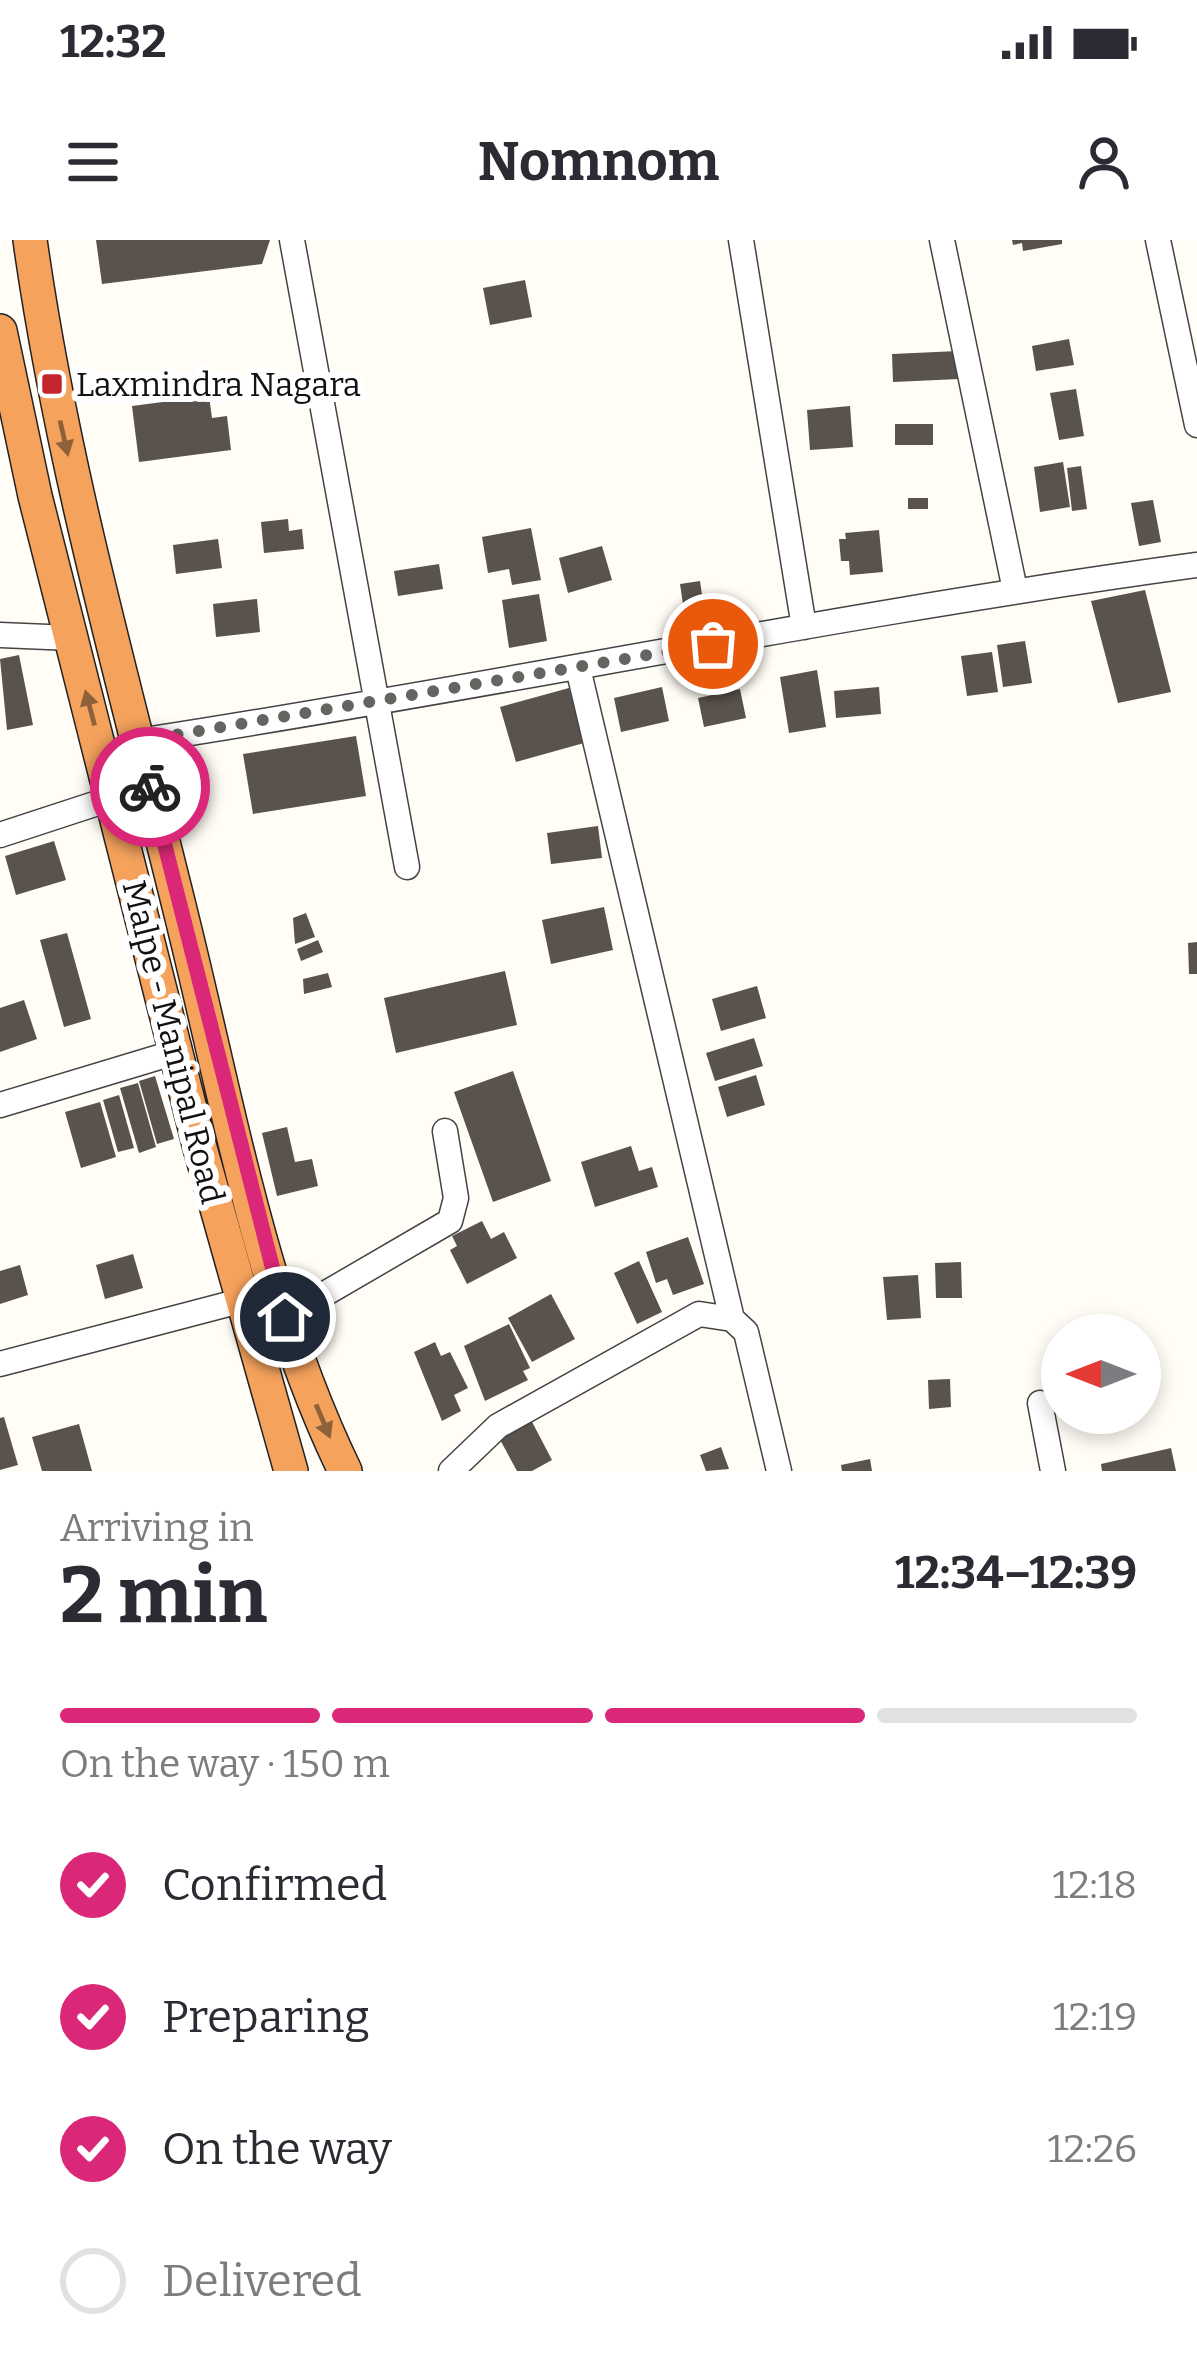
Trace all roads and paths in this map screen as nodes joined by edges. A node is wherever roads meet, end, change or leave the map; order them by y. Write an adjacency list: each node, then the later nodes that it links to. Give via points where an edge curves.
1 (29, 240): 8 (highway, one-way to 8)
2 (292, 240): 16 (street)
3 (741, 240): 12 (street)
4 (942, 240): 11 (street)
5 (1158, 240): 7 (street)
6 (0, 331): 9 (highway, Malpe - Manipal Road)
7 (1197, 425)
8 (88, 541): 9 (highway); 17 (highway)
9 (50, 549): 14 (highway, Malpe - Manipal Road)
10 (1197, 566): 11 (street)
11 (1015, 590): 12 (street)
12 (803, 627): 15 (street)
13 (0, 635): 14 (street)
14 (72, 638): 18 (highway, Malpe - Manipal Road, one-way to 14)
15 (578, 668): 16 (street); 26 (street)
16 (380, 704): 17 (street); 20 (street)
17 (139, 741): 25 (highway)
18 (113, 798): 19 (street); 21 (highway, Malpe - Manipal Road)
19 (0, 835)
20 (407, 867)
21 (176, 1052): 22 (street); 24 (highway, Malpe - Manipal Road)
22 (0, 1105)
23 (445, 1131): 25 (street, via 457,1206 451,1221)
24 (240, 1301): 27 (street); 29 (highway, Malpe - Manipal Road)
25 (285, 1317): 30 (highway, one-way to 30)
26 (732, 1319): 31 (street, via 699,1314 498,1426); 32 (street, via 746,1332)
27 (0, 1364)
28 (1040, 1403): 33 (street)
29 (291, 1471)
30 (345, 1471)
31 (452, 1471)
32 (779, 1471)
33 (1053, 1471)

